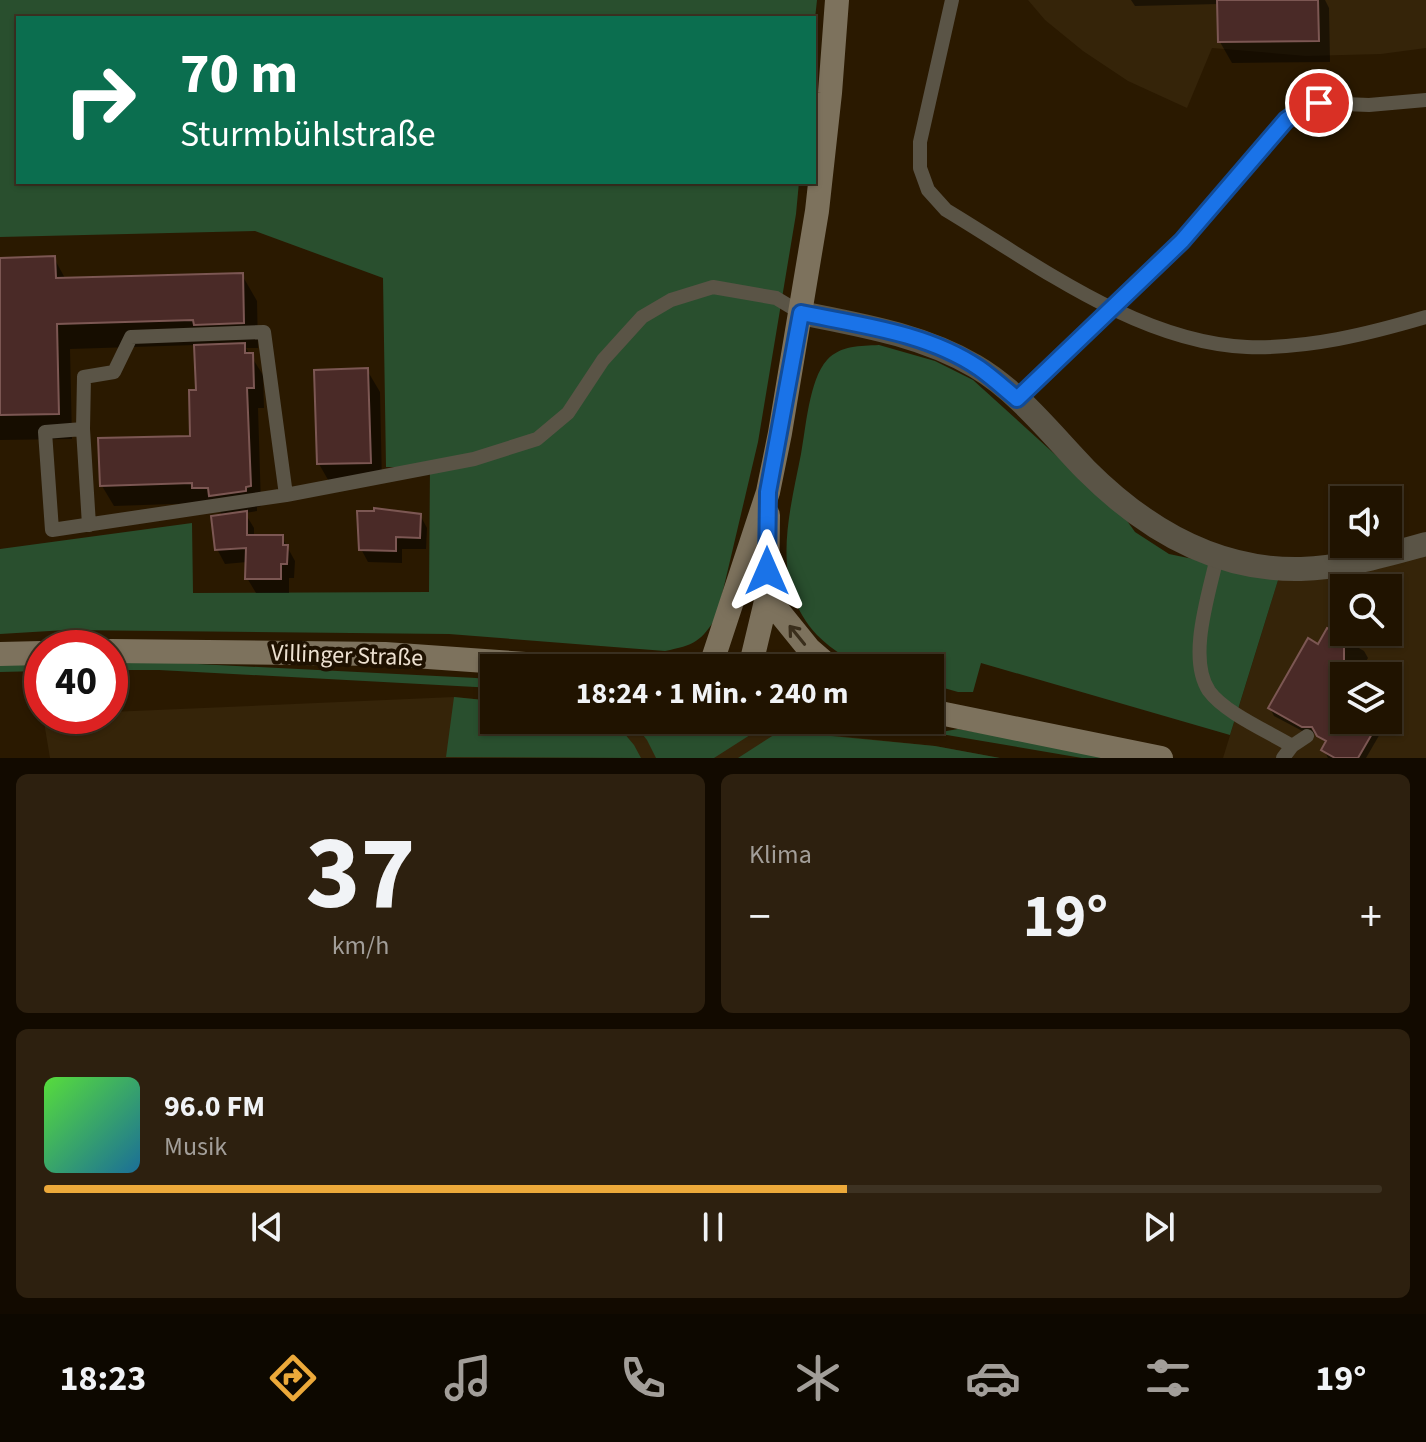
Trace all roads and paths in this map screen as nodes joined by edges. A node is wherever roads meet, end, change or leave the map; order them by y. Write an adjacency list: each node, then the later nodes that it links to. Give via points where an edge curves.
1 (837, 0): 5 (street, via 827,123)
2 (952, 0): 4 (lane, via 920,142 920,168 928,190 946,210)
3 (1426, 100): 4 (lane, via 1319,103 1302,109 1286,120 1182,241)
4 (1113, 310): 6 (lane, via 1194,339 1245,347 1333,340); 7 (lane)
5 (801, 313): 7 (street, via 938,347 977,367); 9 (street); 10 (lane, via 776,298 713,287 671,300 642,317 603,360 568,413 537,439 474,459)
6 (1426, 317)
7 (1017, 399): 13 (street, via 1134,514)
8 (83, 429): 10 (lane, via 84,377 114,372 131,337 264,332); 11 (lane); 11 (lane, via 45,432 52,530)
9 (768, 492): 14 (street); 18 (street)
10 (286, 495): 11 (lane)
11 (89, 525)
12 (1426, 544): 13 (street, via 1301,569)
13 (1217, 557): 24 (lane, via 1200,673 1210,693)
14 (767, 597): 19 (street); 20 (street, one-way to 14)
15 (128, 651): 21 (street, Villinger Straße, via 385,654)
16 (24, 653): 17 (street)
17 (0, 654)
18 (716, 654)
19 (753, 654)
20 (815, 654)
21 (480, 661)
22 (944, 714): 25 (street)
23 (1307, 736): 24 (lane)
24 (1288, 752)
25 (1161, 758)

